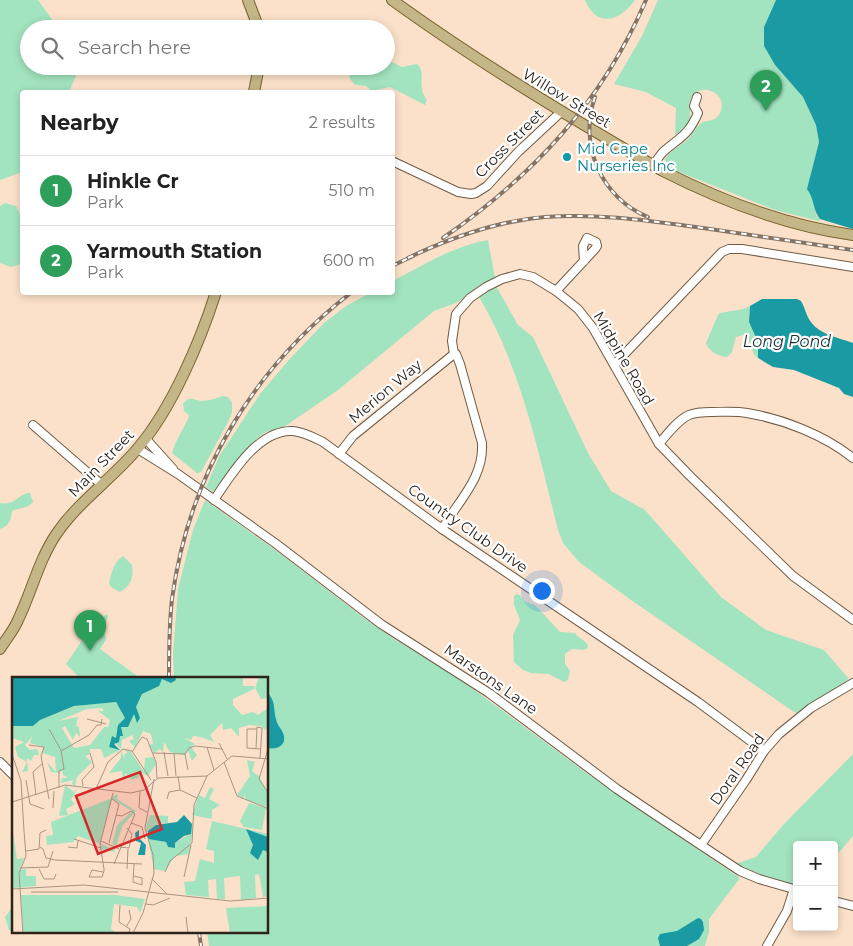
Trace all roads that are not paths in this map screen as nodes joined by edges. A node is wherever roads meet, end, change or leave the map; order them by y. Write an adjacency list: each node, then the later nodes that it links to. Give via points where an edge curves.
1 (248, 0): 3 (main road)
2 (392, 0): 7 (main road, Willow Street, via 464,51)
3 (256, 20)
4 (257, 75): 5 (main road)
5 (254, 90)
6 (696, 98): 9 (street, via 694,106 700,114 684,136 663,152)
7 (561, 112): 8 (street, Cross Street, via 487,186 476,193 458,192); 9 (main road, Willow Street)
8 (395, 162)
9 (653, 165): 10 (main road, Willow Street, via 686,182 785,221)
10 (853, 235)
11 (584, 261): 13 (street)
12 (853, 267): 16 (street, via 729,249 722,252)
13 (556, 291): 15 (street, Midpine Road, via 533,277 520,274 486,287 470,298 456,314 452,341); 16 (street, Midpine Road, via 587,319)
14 (215, 295): 18 (main road, Main Street, via 186,368)
15 (454, 354): 21 (street, Merion Way, via 353,436); 26 (street, Midpine Road, via 460,364 483,454 473,483)
16 (615, 364): 19 (street, Midpine Road)
17 (33, 425): 24 (street)
18 (146, 439): 20 (main road, Main Street); 23 (street, Marstons Lane)
19 (659, 444): 22 (street, via 691,414 733,412 761,416 796,428 836,445); 27 (street, Midpine Road, via 792,576)
20 (138, 449): 23 (street, Marstons Lane); 24 (main road, Main Street)
21 (339, 454): 25 (street, Country Club Drive, via 310,435 295,431 276,433 248,455); 26 (street, Country Club Drive)
22 (853, 458)
23 (178, 474): 25 (street, Marstons Lane)
24 (102, 485): 28 (main road, Main Street, via 79,507 53,540 19,618)
25 (214, 500): 33 (street, Marstons Lane, via 381,624 489,693 617,789)
26 (442, 529): 30 (street, Country Club Drive, via 698,702)
27 (853, 620)
28 (0, 647)
29 (853, 683): 30 (street, Doral Road, via 797,719)
30 (764, 751): 33 (street, Doral Road)
31 (0, 762): 32 (street)
32 (12, 774)
33 (701, 845): 34 (street, Marstons Lane, via 748,875)
34 (793, 889)
35 (793, 895): 38 (street)
36 (838, 902): 37 (street)
37 (853, 906)
38 (767, 946)

